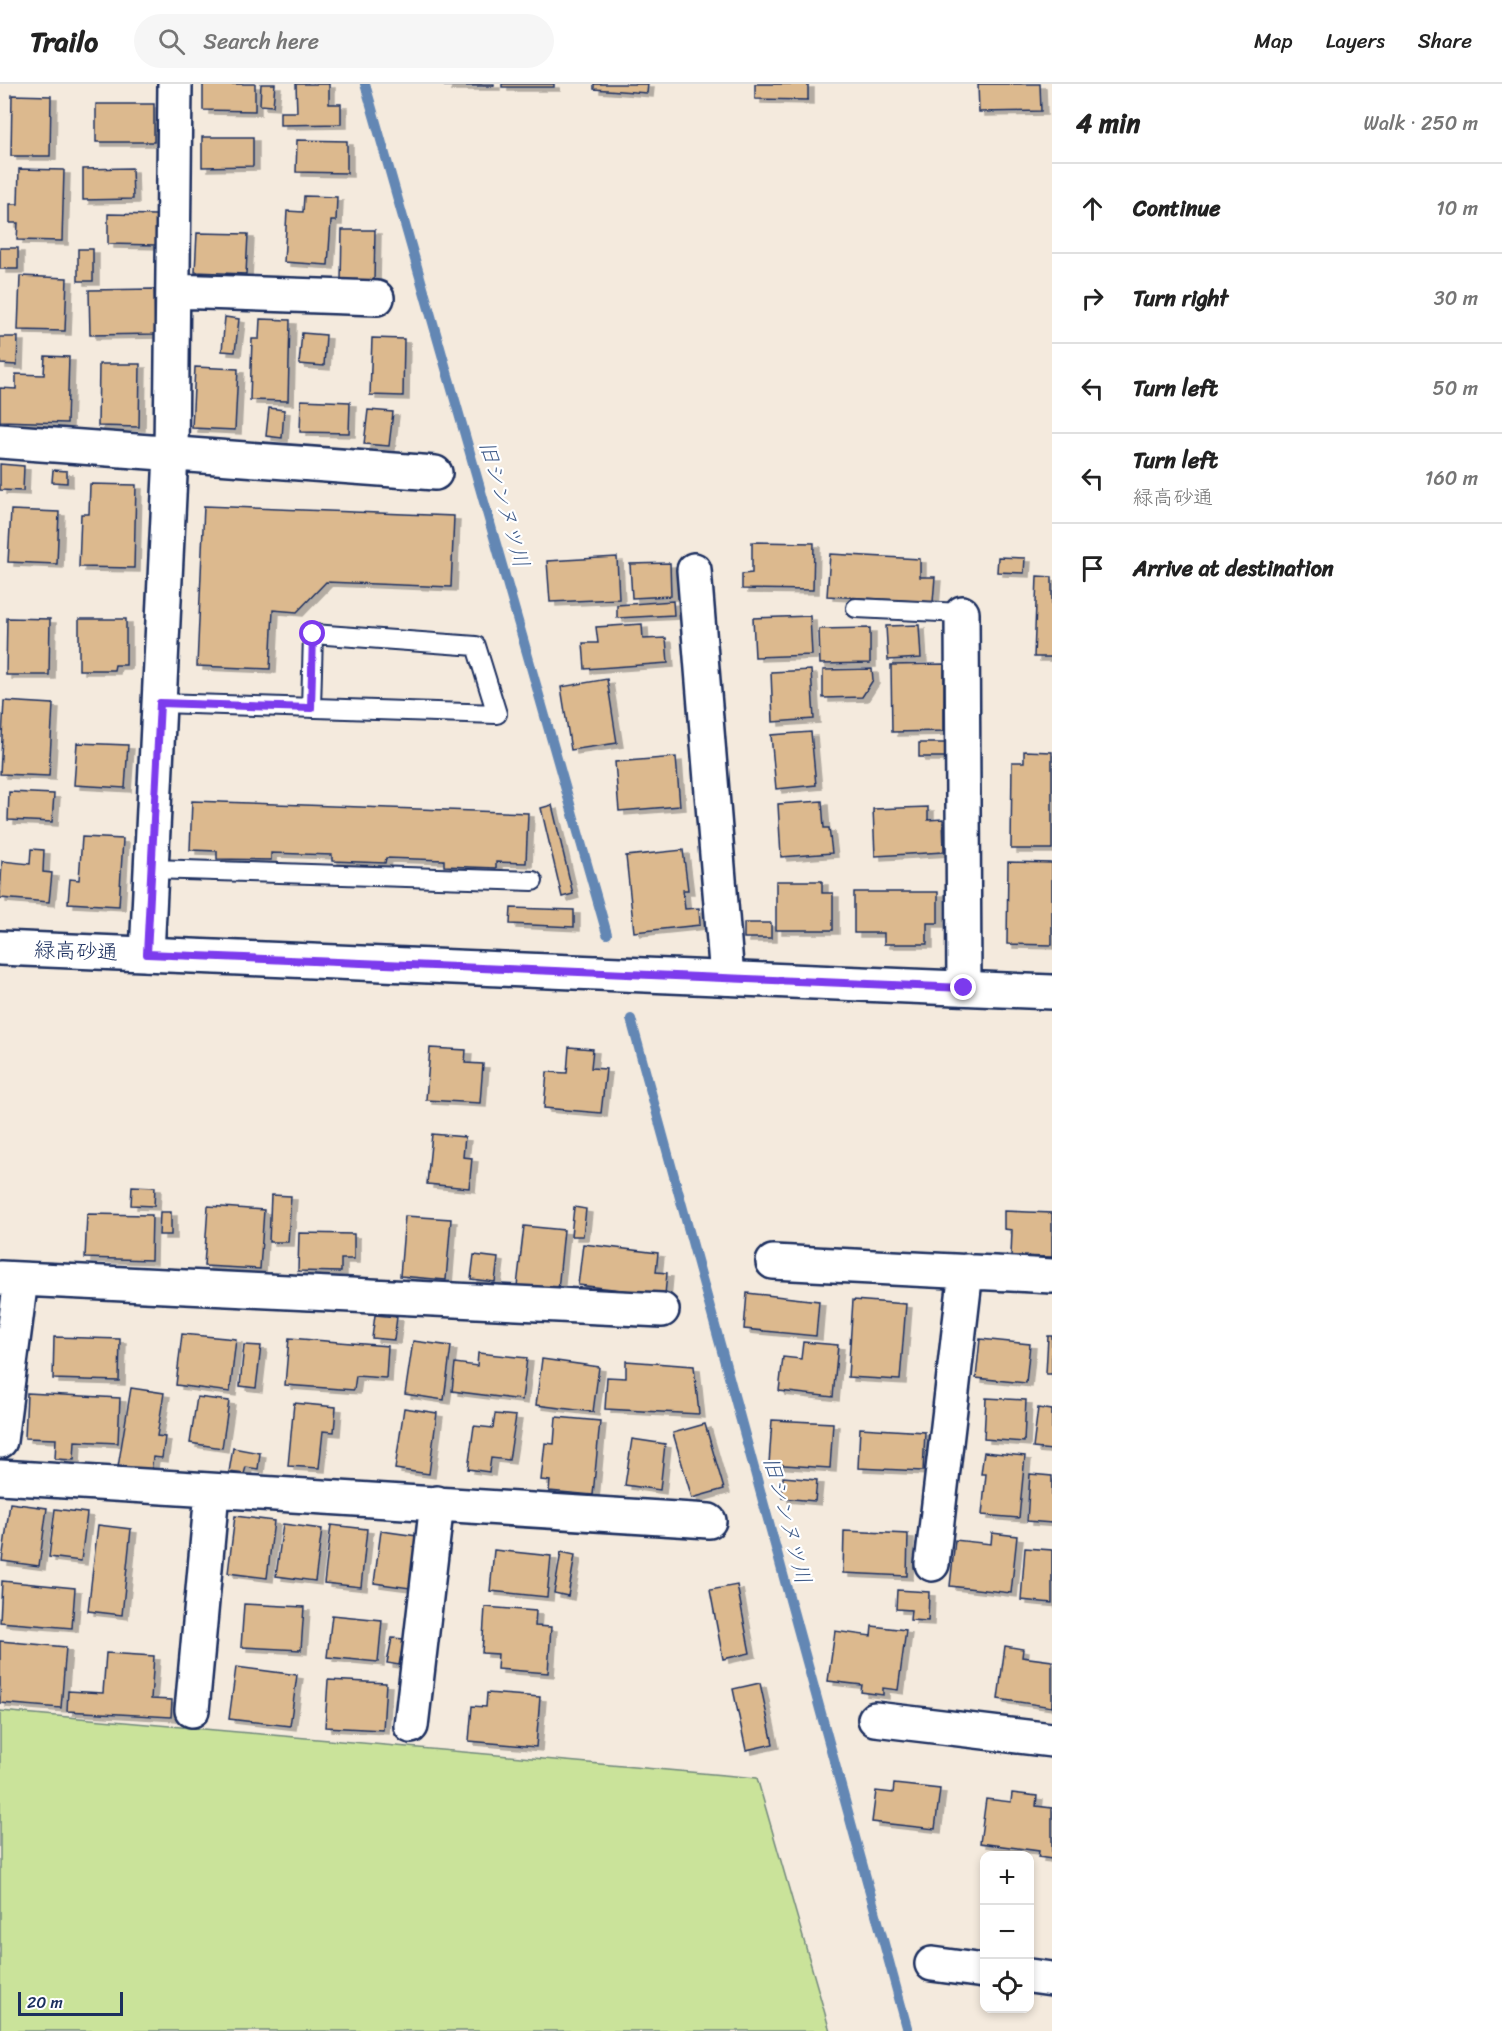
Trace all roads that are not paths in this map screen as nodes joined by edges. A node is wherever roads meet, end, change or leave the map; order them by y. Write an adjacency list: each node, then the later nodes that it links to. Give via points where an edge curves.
1 (175, 84): 2 (street)
2 (173, 291): 3 (street); 5 (street)
3 (377, 298)
4 (0, 441): 5 (street)
5 (171, 454): 6 (street); 10 (street)
6 (435, 473)
7 (694, 570): 16 (street)
8 (856, 608): 9 (lane)
9 (962, 614): 17 (street)
10 (160, 703): 11 (lane); 12 (street)
11 (311, 708): 11 (lane, via 313,634 476,646 496,714)
12 (152, 869): 13 (lane); 15 (street)
13 (533, 881)
14 (0, 948): 15 (street, 緑高砂通)
15 (147, 954): 16 (street, 緑高砂通)
16 (727, 978): 17 (street, 緑高砂通)
17 (964, 988): 18 (street, 緑高砂通)
18 (1052, 992)
19 (773, 1262): 20 (street)
20 (966, 1271): 21 (street); 29 (street)
21 (1052, 1276)
22 (10, 1279): 23 (street); 24 (street)
23 (662, 1310)
24 (0, 1440)
25 (0, 1476): 26 (street)
26 (212, 1492): 27 (street); 30 (street)
27 (437, 1503): 28 (street); 32 (street)
28 (709, 1521)
29 (932, 1564)
30 (192, 1710)
31 (875, 1719): 33 (street)
32 (411, 1726)
33 (1052, 1740)
34 (932, 1964): 35 (street)
35 (980, 1970)
36 (1034, 1977): 37 (street)
37 (1052, 1979)

